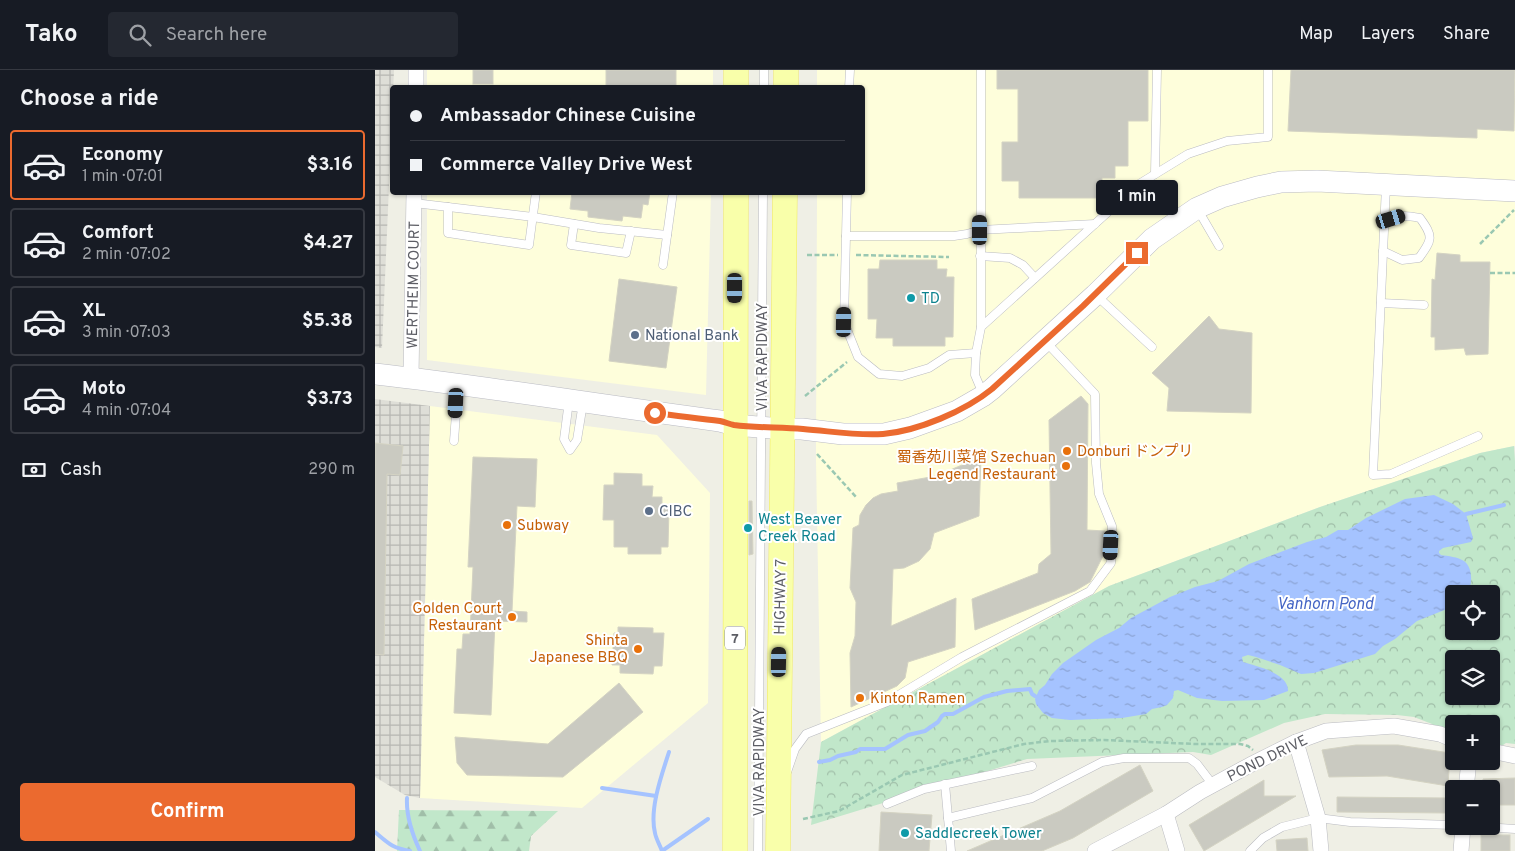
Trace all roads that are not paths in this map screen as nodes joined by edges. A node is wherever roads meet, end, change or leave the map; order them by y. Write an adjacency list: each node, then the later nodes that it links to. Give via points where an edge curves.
1 (416, 70): 9 (street)
2 (736, 70): 10 (main road)
3 (764, 70): 11 (lane)
4 (786, 70): 12 (main road)
5 (850, 70): 13 (lane)
6 (981, 70): 30 (lane)
7 (1157, 70): 14 (lane)
8 (1269, 70): 14 (lane, via 1268,137 1227,141 1188,154)
9 (415, 85)
10 (736, 85)
11 (764, 85)
12 (786, 85)
13 (849, 85)
14 (1155, 174): 28 (lane, via 1139,184)
15 (1386, 185): 23 (street); 25 (street, via 1317,180 1281,182 1222,197); 29 (lane)
16 (536, 195): 26 (lane)
17 (673, 195): 32 (lane)
18 (736, 195): 51 (main road, 7)
19 (763, 195): 52 (lane, VIVA RAPIDWAY)
20 (785, 195): 52 (main road, HIGHWAY 7)
21 (847, 195): 33 (lane)
22 (414, 198): 24 (lane); 47 (street, WERTHEIM COURT)
23 (1514, 200)
24 (449, 207): 26 (lane); 26 (lane, via 448,233 529,245)
25 (1197, 208): 34 (lane); 39 (street, via 1151,239)
26 (533, 217): 27 (lane)
27 (574, 224): 31 (lane); 31 (lane, via 571,244 626,253)
28 (1095, 224): 30 (lane); 38 (lane)
29 (1384, 224): 35 (lane); 35 (lane, via 1404,215 1420,218 1429,230 1430,244 1419,258 1402,260)
30 (980, 230): 33 (lane, via 954,236); 36 (lane)
31 (631, 231): 32 (lane)
32 (667, 235): 37 (lane)
33 (846, 236): 45 (lane, via 844,322 858,358 879,374 902,376 929,368 949,355)
34 (1219, 246)
35 (1383, 251): 40 (lane)
36 (980, 256): 38 (lane, via 1010,258 1023,265); 42 (lane)
37 (663, 265)
38 (1035, 278): 42 (lane)
39 (1095, 295): 43 (street); 44 (lane)
40 (1381, 303): 41 (lane); 53 (lane, via 1373,475 1391,474)
41 (1425, 305)
42 (981, 327): 45 (lane)
43 (1045, 342): 49 (street); 62 (lane, via 1095,394 1096,463 1099,494 1113,526 1111,563 1090,591 962,657 887,702 806,734 795,749)
44 (1152, 347)
45 (976, 353): 49 (lane, via 975,375)
46 (375, 374): 47 (street)
47 (411, 377): 48 (street)
48 (458, 384): 50 (street); 54 (lane)
49 (983, 396): 52 (street, via 937,420 885,434)
50 (576, 402): 50 (lane, via 564,439 571,450 577,440); 51 (street)
51 (735, 425): 52 (street); 71 (main road, 7)
52 (772, 428): 62 (main road, HIGHWAY 7); 72 (lane, VIVA RAPIDWAY)
53 (1478, 436)
54 (454, 441)
55 (1445, 736): 56 (street, POND DRIVE, via 1394,726 1326,731)
56 (1296, 742): 61 (street, POND DRIVE); 66 (street)
57 (1500, 753): 58 (street)
58 (1515, 756)
59 (1032, 766): 60 (lane)
60 (945, 784): 63 (lane); 65 (lane)
61 (1213, 785): 64 (street, POND DRIVE); 65 (lane, via 1189,758 1124,758 1102,762 1032,798)
62 (778, 799): 73 (main road, HIGHWAY 7)
63 (887, 804)
64 (1166, 814): 75 (street, POND DRIVE); 76 (street)
65 (948, 818): 74 (lane)
66 (1318, 818): 67 (lane); 77 (lane, via 1282,828 1263,838); 78 (street)
67 (1445, 825)
68 (1500, 828): 69 (lane)
69 (1515, 829)
70 (1462, 835): 79 (street)
71 (735, 851)
72 (758, 851)
73 (778, 851)
74 (951, 851)
75 (1095, 851)
76 (1177, 851)
77 (1250, 851)
78 (1321, 851)
79 (1461, 851)

